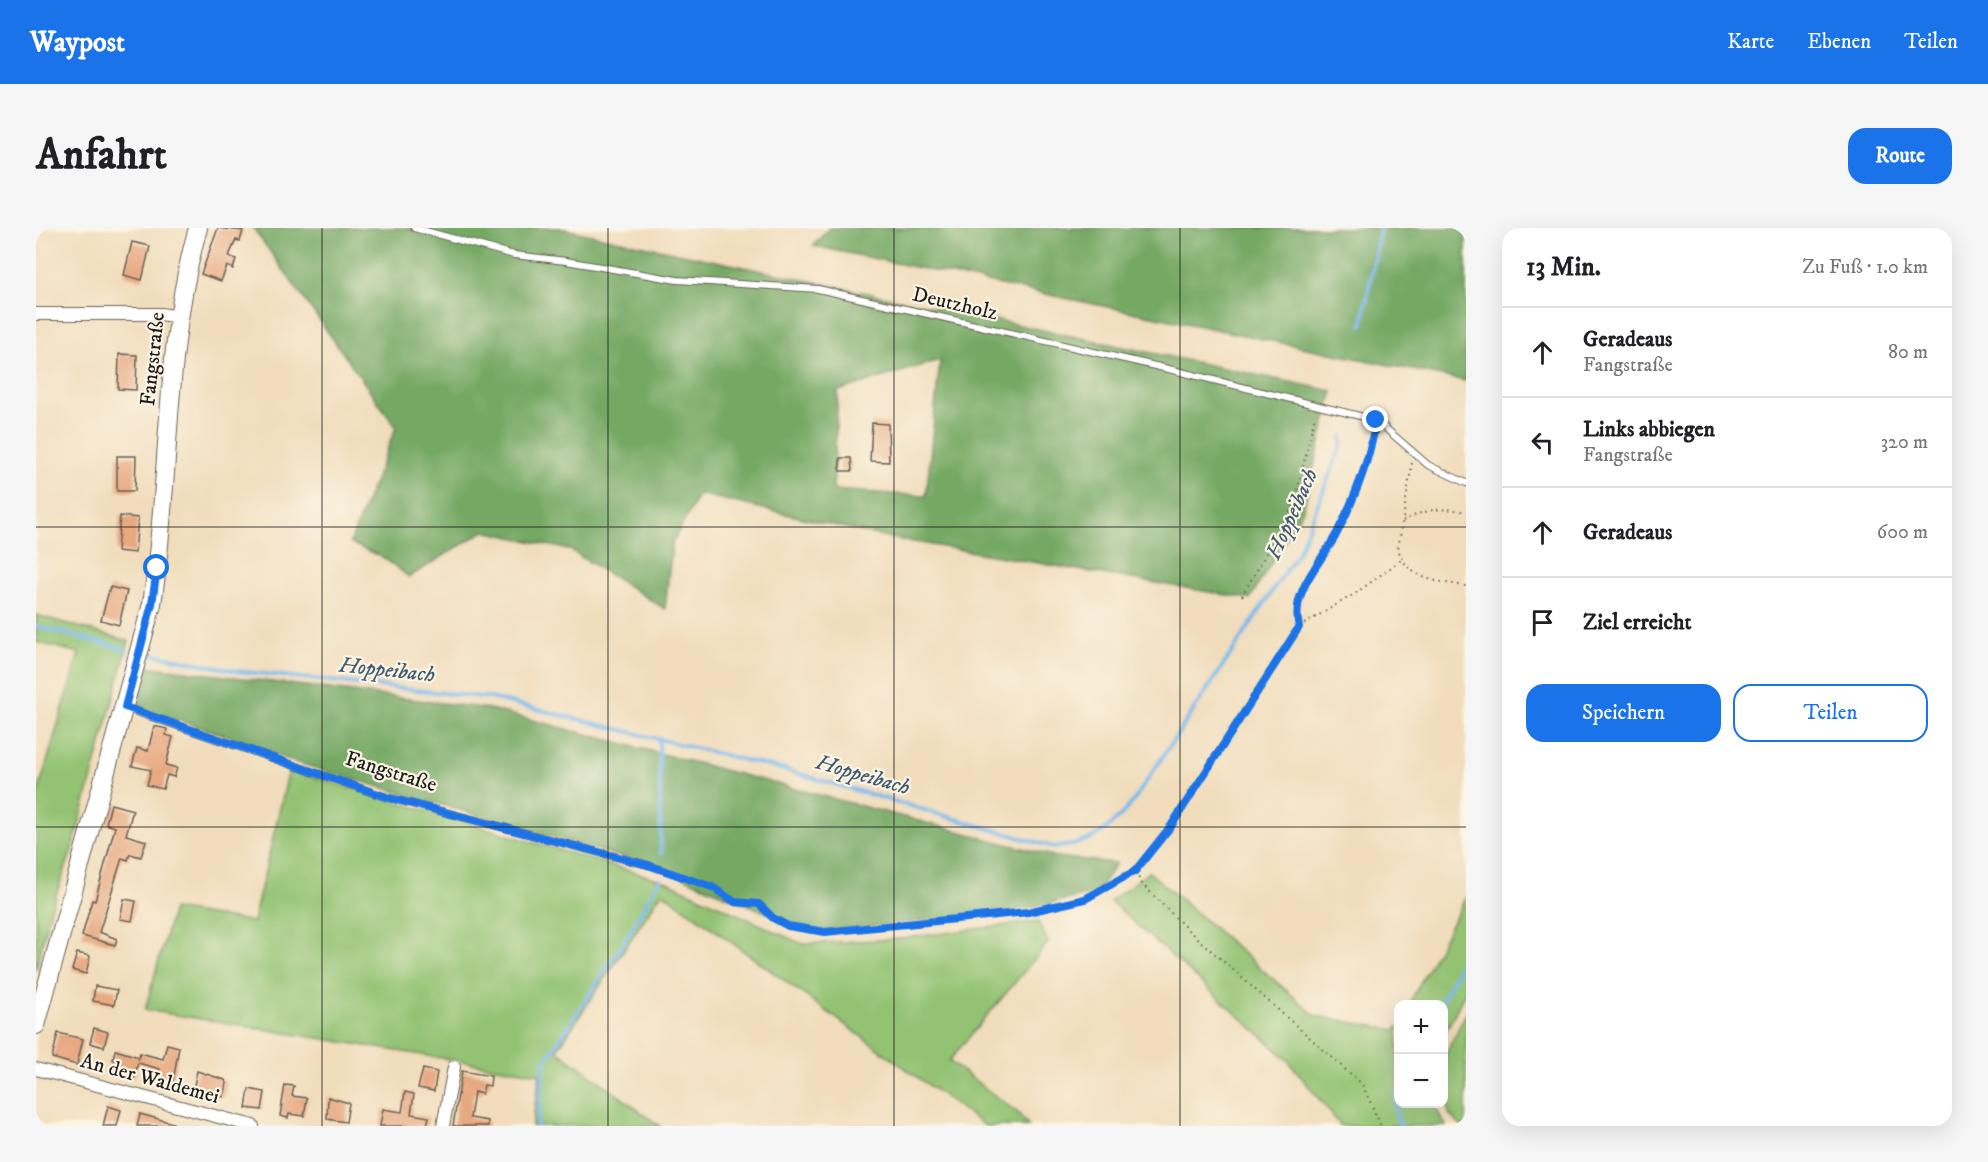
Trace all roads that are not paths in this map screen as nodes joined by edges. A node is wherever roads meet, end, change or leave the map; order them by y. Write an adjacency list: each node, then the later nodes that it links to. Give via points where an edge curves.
1 (198, 228): 4 (main road, Fangstraße)
2 (414, 228): 5 (lane, Deutzholz, via 514,255 677,280 818,289 1177,371 1376,420 1437,472)
3 (36, 314): 4 (street)
4 (179, 317): 6 (main road, Fangstraße, via 157,568)
5 (1466, 483)
6 (125, 707): 7 (lane, Fangstraße, via 386,797); 8 (main road, Fangstraße)
7 (648, 865)
8 (36, 1025)
9 (454, 1067): 12 (street)
10 (36, 1069): 11 (street, An der Waldemei)
11 (253, 1126)
12 (442, 1126)

